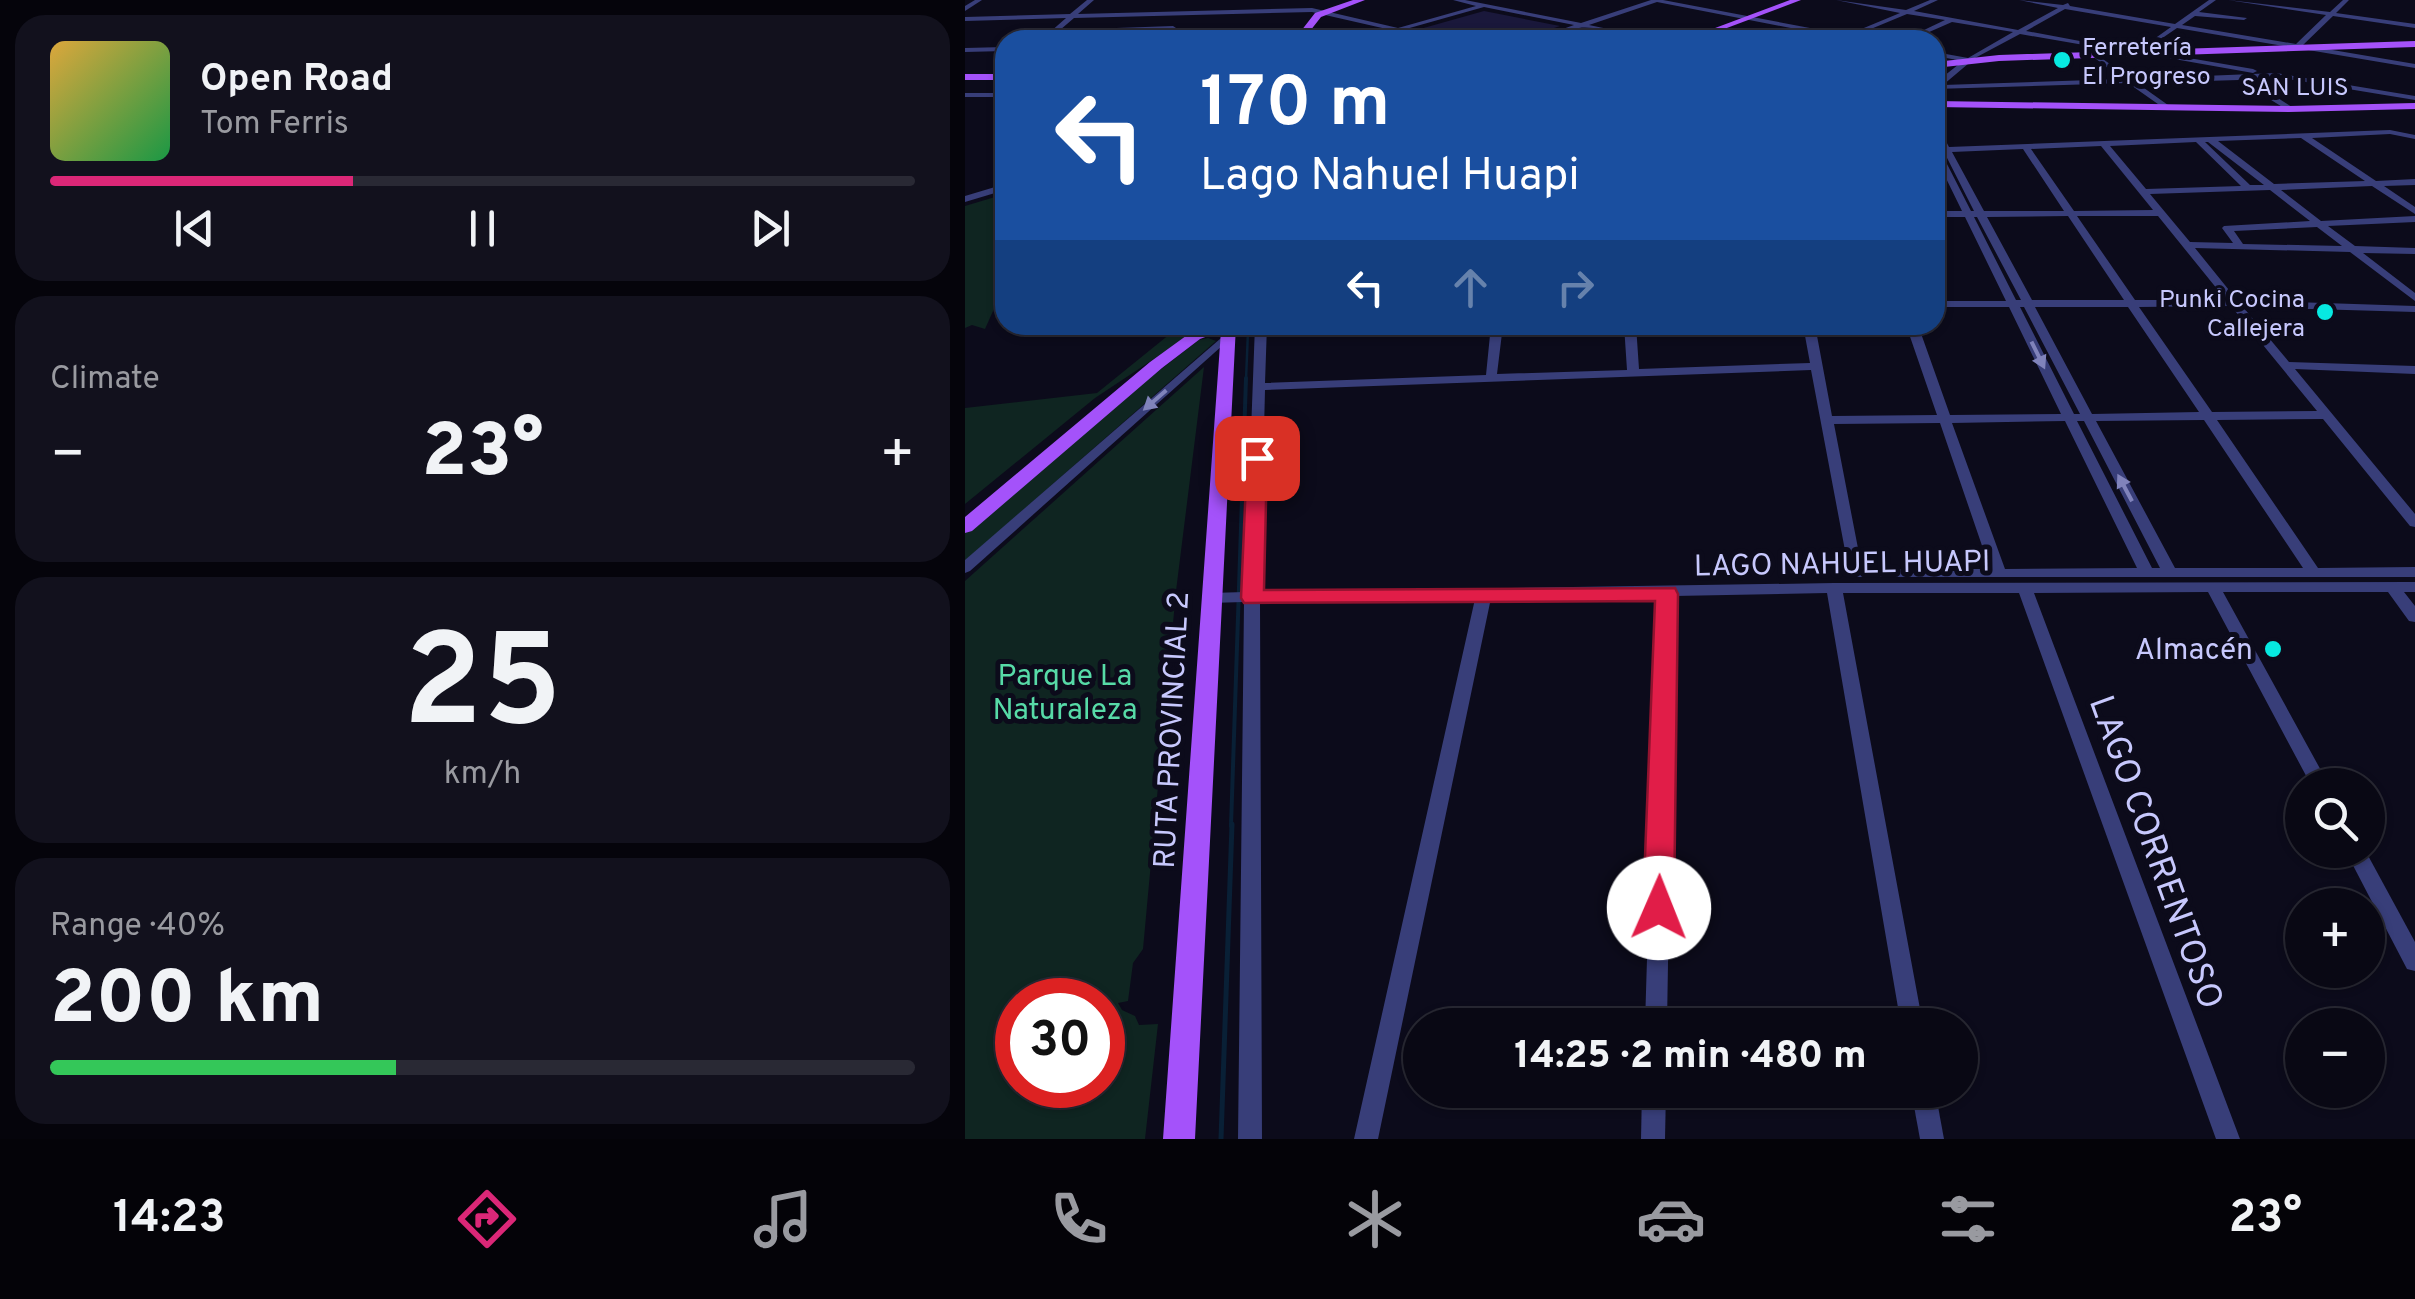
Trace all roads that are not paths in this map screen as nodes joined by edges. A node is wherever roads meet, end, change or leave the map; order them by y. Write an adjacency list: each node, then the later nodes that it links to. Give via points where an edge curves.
1 (979, 0): 19 (street)
2 (1091, 0): 25 (street)
3 (1199, 0): 22 (street)
4 (1318, 0): 20 (street)
5 (1361, 0): 20 (main road)
6 (1456, 0): 17 (street)
7 (1505, 0): 17 (street)
8 (1657, 0): 26 (street); 30 (street)
9 (1797, 0): 26 (main road)
10 (1839, 0): 21 (street)
11 (1935, 0): 21 (street)
12 (2022, 0): 18 (street)
13 (2077, 0): 18 (street)
14 (2213, 0): 23 (street)
15 (2231, 0): 24 (street)
16 (2346, 0): 24 (street)
17 (1485, 6): 30 (street); 37 (street)
18 (2065, 7): 31 (street); 44 (street)
19 (965, 9)
20 (1317, 12): 22 (street); 36 (main road); 37 (street)
21 (1907, 12): 29 (street); 42 (street)
22 (1188, 13): 25 (street); 33 (street)
23 (2196, 14): 27 (street); 31 (street)
24 (2331, 14): 32 (street); 46 (street)
25 (1072, 16): 28 (street); 34 (street)
26 (1747, 18): 40 (main road); 41 (street)
27 (2244, 18)
28 (965, 19)
29 (1951, 20): 43 (street); 44 (street)
30 (1582, 25): 38 (street); 39 (street)
31 (2177, 26): 46 (street); 50 (street)
32 (2415, 26)
33 (1173, 28): 35 (street)
34 (1056, 30)
35 (1114, 30)
36 (1305, 30)
37 (1400, 30)
38 (1566, 30)
39 (1607, 30)
40 (1714, 30)
41 (1805, 30)
42 (1863, 30)
43 (1929, 30)
44 (2019, 32): 49 (street); 53 (street)
45 (2415, 43): 46 (main road)
46 (2302, 46): 50 (main road); 55 (street)
47 (995, 49): 48 (street)
48 (965, 50)
49 (2130, 51): 50 (main road); 53 (main road)
50 (2145, 52): 51 (main road); 56 (street)
51 (2093, 54): 53 (main road); 61 (street)
52 (1945, 56): 53 (street)
53 (1967, 59): 54 (main road); 59 (street)
54 (1945, 62)
55 (2415, 66)
56 (2284, 76): 60 (street); 65 (street)
57 (965, 78): 58 (main road)
58 (995, 78)
59 (1945, 78)
60 (2241, 78): 61 (street); 69 (street)
61 (2130, 81): 62 (street); 68 (street)
62 (1945, 87)
63 (965, 94): 64 (street)
64 (995, 95)
65 (2415, 98)
66 (1945, 104): 68 (main road, SAN LUIS)
67 (2415, 106): 69 (main road, SAN LUIS)
68 (2165, 107): 69 (main road, SAN LUIS)
69 (2289, 109)
70 (2304, 136): 71 (street); 72 (street, via 2398,132); 79 (street)
71 (2210, 139): 73 (street); 80 (street)
72 (2415, 139)
73 (2197, 140): 74 (street); 81 (street)
74 (2103, 143): 75 (street); 83 (street)
75 (2027, 147): 76 (street); 89 (street)
76 (1945, 148)
77 (1945, 161): 88 (street)
78 (2415, 182): 79 (street)
79 (2374, 184): 80 (street); 85 (street)
80 (2273, 187): 81 (street); 91 (street)
81 (2249, 188): 83 (street)
82 (995, 190): 84 (street)
83 (2143, 192): 86 (street)
84 (965, 199)
85 (2415, 211)
86 (2161, 213): 89 (street); 92 (street)
87 (1945, 214): 88 (street)
88 (1973, 214): 89 (street); 99 (street)
89 (2071, 214): 97 (street)
90 (2415, 219): 91 (street)
91 (2319, 223): 93 (street, via 2227,228); 94 (street)
92 (2187, 245): 93 (street); 96 (street)
93 (2241, 247): 94 (street)
94 (2353, 249): 95 (street); 100 (street)
95 (2415, 251)
96 (2232, 299): 97 (street); 100 (street); 109 (street)
97 (2130, 300): 99 (street); 118 (street)
98 (1945, 301): 99 (street)
99 (2018, 301): 120 (street, one-way to 120); 121 (street)
100 (2415, 303)
101 (1200, 335): 110 (main road)
102 (1233, 335): 126 (street, one-way to 126)
103 (1242, 335): 138 (main road, RUTA PROVINCIAL 2)
104 (1245, 335): 116 (street)
105 (1496, 335): 114 (street)
106 (1631, 335): 113 (street)
107 (1811, 335): 111 (street)
108 (1916, 335): 119 (street)
109 (2283, 365): 112 (street); 117 (street)
110 (1155, 366): 123 (main road, via 1076,417); 125 (main road)
111 (1817, 366): 113 (street); 122 (street)
112 (2408, 370): 115 (street)
113 (1633, 374): 114 (street)
114 (1491, 379): 116 (street)
115 (2415, 383)
116 (1259, 388): 139 (street)
117 (2325, 415): 118 (street); 124 (street)
118 (2209, 417): 121 (street); 128 (street)
119 (1945, 418): 120 (street); 122 (street); 129 (street)
120 (2069, 418): 121 (street); 130 (street)
121 (2087, 418): 130 (street, one-way to 121)
122 (1827, 420): 129 (street, LAGO NAHUEL HUAPI, via 1855,574)
123 (965, 510)
124 (2415, 523)
125 (965, 527)
126 (965, 568)
127 (2415, 572): 128 (street, LAGO NAHUEL HUAPI)
128 (2314, 573): 130 (street, LAGO NAHUEL HUAPI)
129 (1999, 574): 130 (street, LAGO NAHUEL HUAPI)
130 (2161, 578): 134 (street, LAGO NAHUEL HUAPI); 135 (street, LAGO NAHUEL HUAPI)
131 (2415, 586): 132 (street, LAGO NAHUEL HUAPI)
132 (2392, 587): 135 (street, LAGO NAHUEL HUAPI); 140 (street)
133 (1834, 588): 134 (street, LAGO NAHUEL HUAPI); 136 (street, LAGO NAHUEL HUAPI); 145 (street)
134 (2025, 588): 153 (street, LAGO CORRENTOSO)
135 (2214, 590): 141 (street)
136 (1667, 594): 137 (street, LAGO NAHUEL HUAPI); 144 (street)
137 (1484, 595): 139 (street, LAGO NAHUEL HUAPI); 150 (street)
138 (1210, 598): 139 (street, LAGO NAHUEL HUAPI); 148 (main road, RUTA PROVINCIAL 2)
139 (1252, 598): 149 (street)
140 (2415, 617)
141 (2311, 768)
142 (2365, 868): 143 (street)
143 (2415, 962)
144 (1655, 1008)
145 (1909, 1008)
146 (1654, 1108): 151 (street)
147 (1926, 1108): 152 (street)
148 (1179, 1139)
149 (1251, 1139)
150 (1366, 1139)
151 (1653, 1139)
152 (1932, 1139)
153 (2228, 1139)

